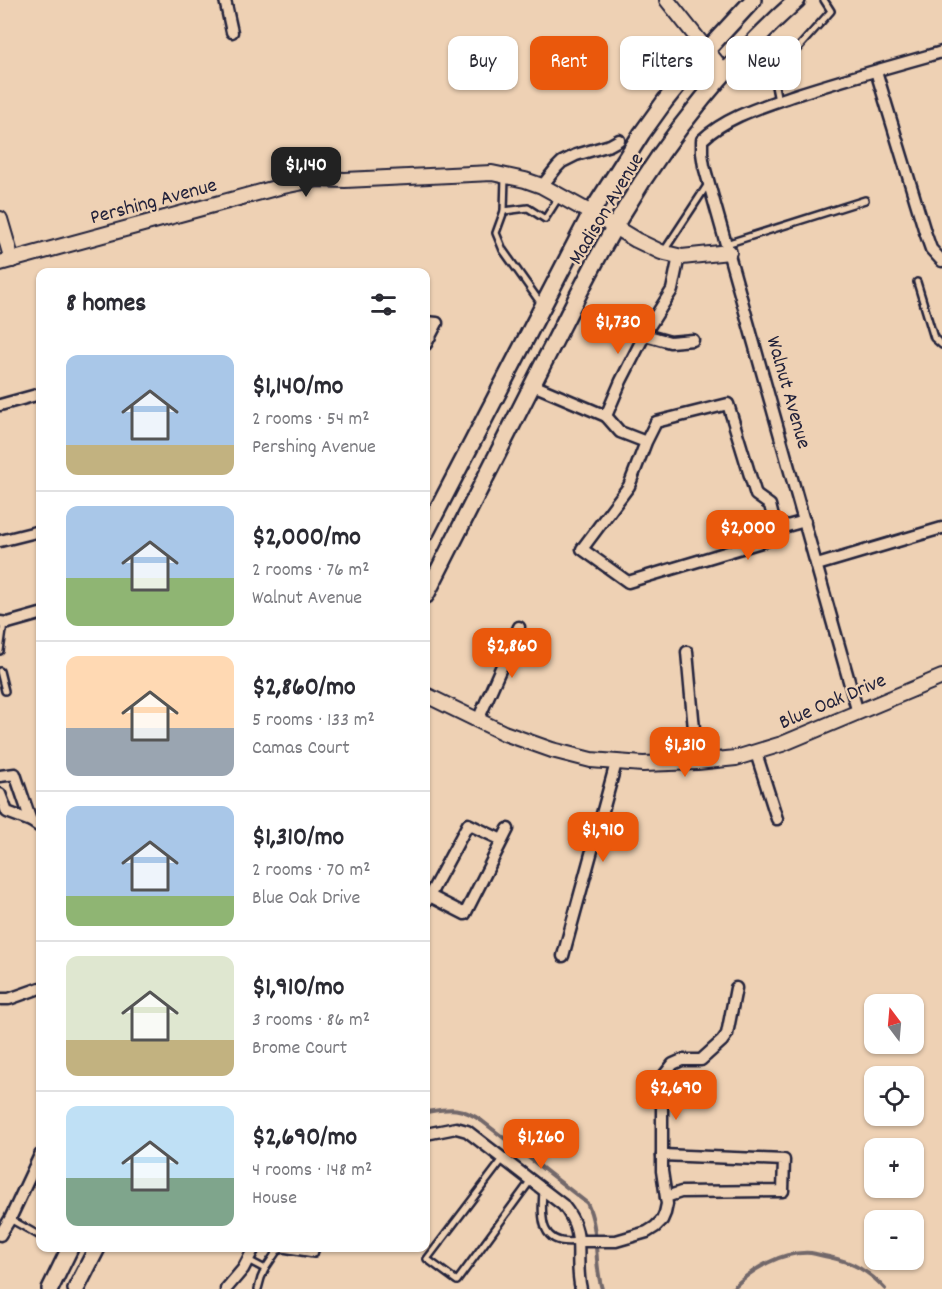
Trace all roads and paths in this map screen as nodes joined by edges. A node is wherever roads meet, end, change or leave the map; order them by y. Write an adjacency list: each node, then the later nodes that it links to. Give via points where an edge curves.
1 (225, 0): 6 (street)
2 (667, 0): 7 (street)
3 (753, 0): 8 (main road, Madison Avenue)
4 (797, 0): 12 (main road, Madison Avenue)
5 (824, 0): 14 (lane, via 831,11 772,76)
6 (232, 32)
7 (695, 36)
8 (714, 42)
9 (942, 52): 11 (street)
10 (714, 60): 12 (street)
11 (876, 71): 14 (street); 29 (street, via 925,232 931,249)
12 (725, 73): 24 (main road, Madison Avenue, via 652,167)
13 (674, 90): 22 (main road, Madison Avenue)
14 (778, 101): 17 (street, Walnut Avenue, via 718,127 702,140)
15 (619, 140): 18 (street, via 560,163)
16 (505, 175): 18 (street, Pershing Avenue); 21 (lane); 28 (street, Pershing Avenue, via 318,179)
17 (709, 183): 25 (street, Walnut Avenue); 26 (lane)
18 (542, 186): 19 (street, Pershing Avenue)
19 (559, 196): 21 (lane, via 545,219 528,208); 22 (street, Pershing Avenue)
20 (865, 200): 25 (lane)
21 (504, 211): 31 (lane, via 496,233 503,250)
22 (591, 213): 24 (street, Pershing Avenue); 31 (main road, Madison Avenue)
23 (0, 219): 28 (street)
24 (614, 227): 26 (street, Pershing Avenue); 37 (main road, Madison Avenue)
25 (728, 248): 27 (street, Pershing Avenue); 42 (street, Walnut Avenue)
26 (663, 252): 27 (street, Pershing Avenue)
27 (679, 256): 33 (street, via 672,290)
28 (6, 261)
29 (942, 261)
30 (917, 282): 36 (lane, via 934,338)
31 (543, 306): 43 (main road, Madison Avenue)
32 (430, 322): 34 (street, via 437,323)
33 (645, 335): 35 (street, via 670,342); 40 (street)
34 (430, 336)
35 (693, 340)
36 (942, 345)
37 (532, 385): 40 (street); 49 (main road, Madison Avenue)
38 (36, 395): 39 (street)
39 (0, 405)
40 (606, 416): 41 (street, via 620,432)
41 (646, 442): 45 (street, via 656,422 728,404 756,495 770,505); 45 (street, via 629,486 582,549 628,582 778,537)
42 (805, 521): 45 (street); 48 (street, Walnut Avenue)
43 (430, 524)
44 (942, 528): 48 (street)
45 (776, 529)
46 (36, 532): 47 (street)
47 (0, 541)
48 (818, 565): 59 (street, Walnut Avenue)
49 (430, 587)
50 (36, 615): 51 (street)
51 (2, 622): 53 (lane)
52 (519, 627): 60 (street)
53 (0, 651)
54 (687, 652): 62 (street)
55 (0, 671): 57 (lane)
56 (942, 677): 59 (street, Blue Oak Drive)
57 (5, 691)
58 (430, 697): 60 (street, Blue Oak Drive)
59 (858, 713): 61 (street, Blue Oak Drive)
60 (478, 720): 63 (street, Blue Oak Drive, via 552,750)
61 (756, 753): 62 (street, Blue Oak Drive); 66 (street)
62 (697, 762): 63 (street, Blue Oak Drive)
63 (616, 763): 72 (street)
64 (0, 776): 67 (street, via 15,774)
65 (0, 794): 67 (street, via 7,812)
66 (777, 819)
67 (36, 824)
68 (508, 829): 69 (street)
69 (502, 840): 70 (street, via 468,824); 71 (street, via 465,914)
70 (430, 892)
71 (430, 898)
72 (563, 956)
73 (736, 988): 77 (street, via 727,1034 722,1041 701,1060 682,1060 673,1065 662,1078)
74 (36, 989): 75 (street)
75 (0, 999)
76 (430, 1133): 78 (street, via 462,1129)
77 (662, 1155): 82 (street); 82 (street, via 784,1160 783,1191 681,1192)
78 (503, 1159): 80 (street); 80 (lane, via 427,1259 457,1281)
79 (36, 1164): 83 (street)
80 (531, 1180): 81 (street)
81 (543, 1189): 86 (street, via 572,1215); 86 (lane, via 543,1226 547,1233 567,1243)
82 (666, 1197): 86 (street, via 662,1220 647,1232 616,1241)
83 (10, 1219): 84 (lane); 85 (street)
84 (36, 1234)
85 (0, 1235)
86 (583, 1241): 97 (street)
87 (68, 1252): 93 (main road)
88 (95, 1252): 94 (main road)
89 (253, 1252): 91 (street)
90 (276, 1252): 92 (lane)
91 (248, 1260): 92 (lane); 95 (street)
92 (265, 1269): 96 (lane)
93 (50, 1289)
94 (76, 1289)
95 (226, 1289)
96 (258, 1289)
97 (581, 1289)

